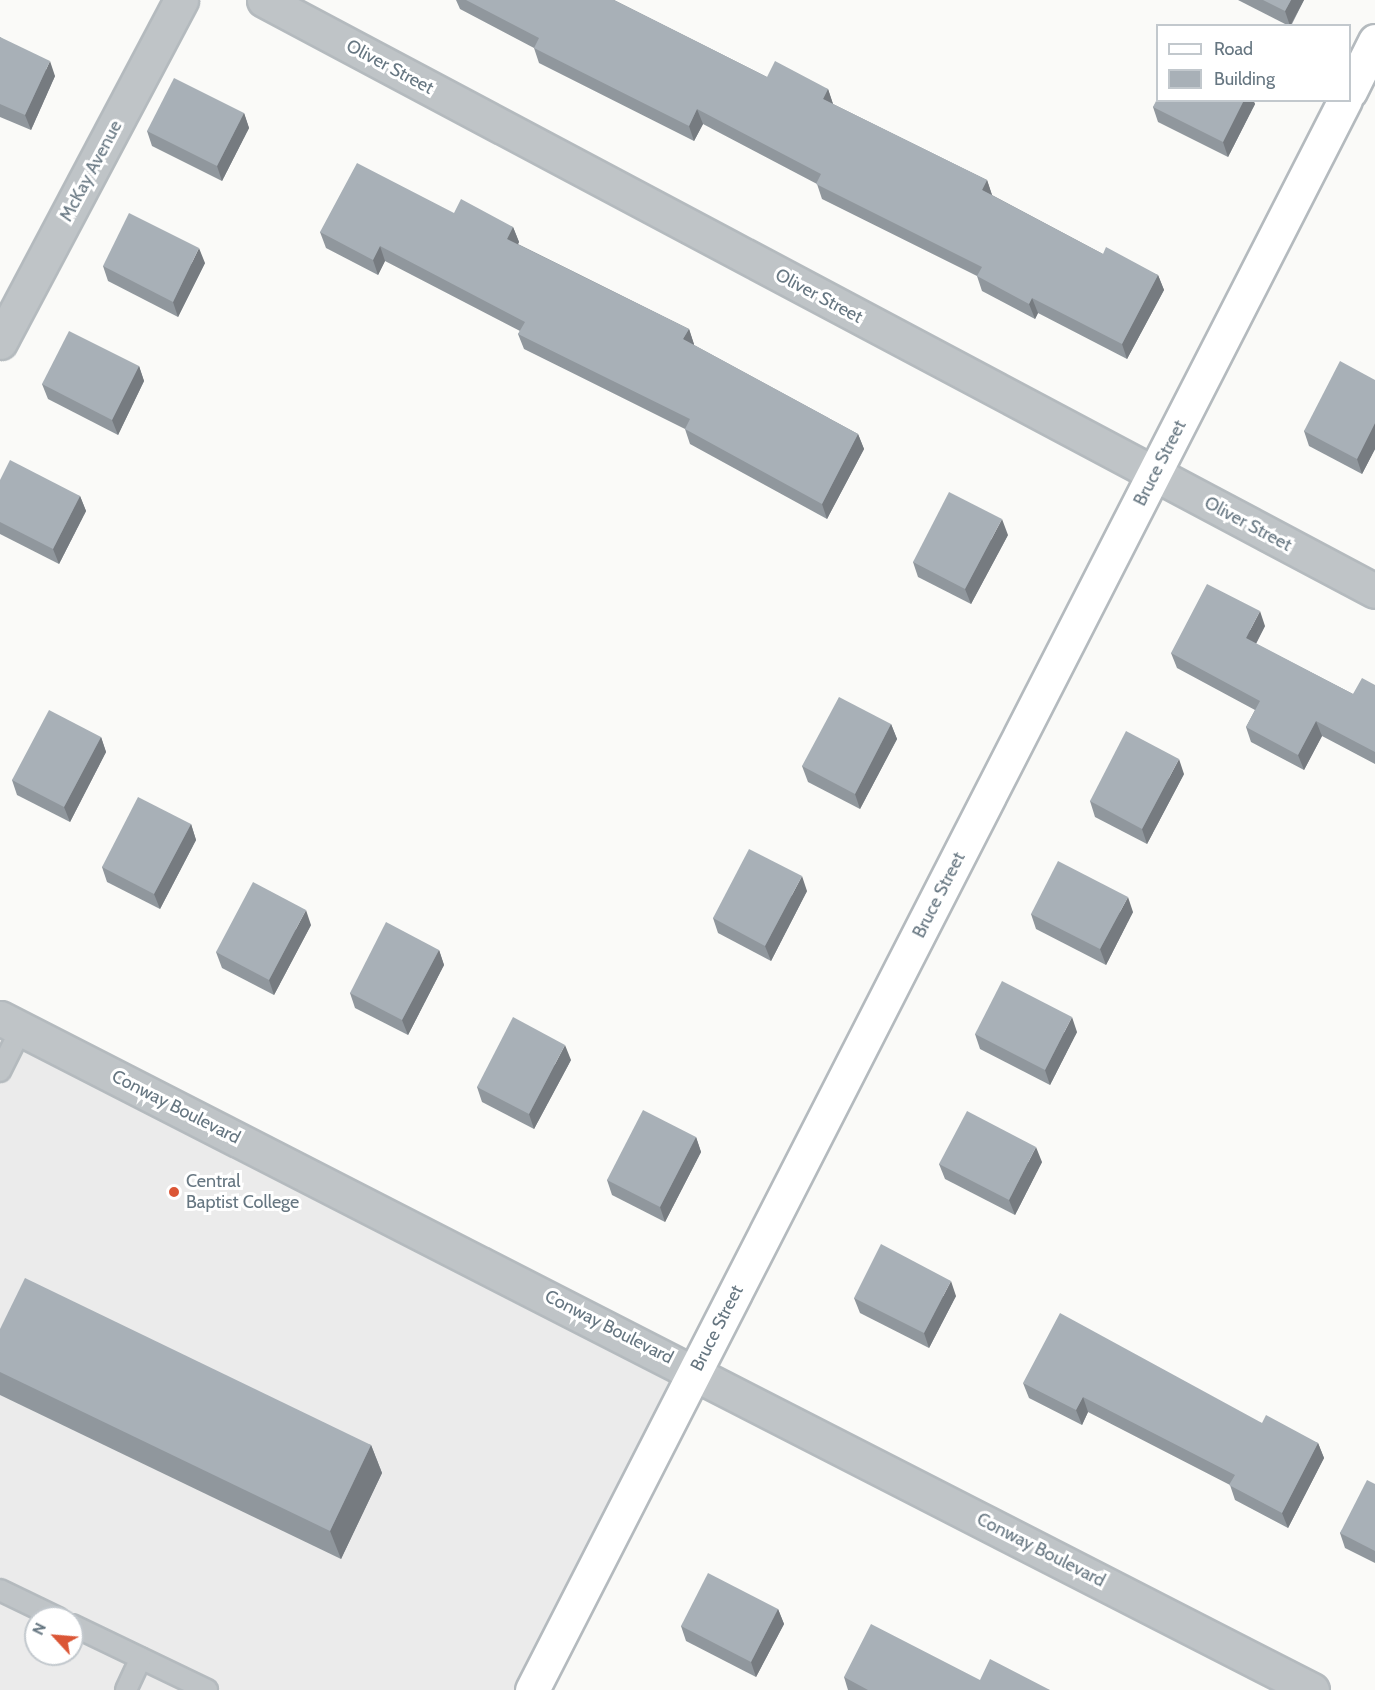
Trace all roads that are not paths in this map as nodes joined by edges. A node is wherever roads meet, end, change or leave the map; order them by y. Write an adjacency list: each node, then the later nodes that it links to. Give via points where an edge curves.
1 (181, 0): 6 (street, McKay Avenue)
2 (264, 0): 7 (street, Oliver Street)
3 (1375, 41): 4 (street)
4 (1351, 89)
5 (1344, 102): 7 (street, Bruce Street)
6 (0, 342)
7 (1154, 475): 8 (street, Oliver Street); 11 (street, Bruce Street)
8 (1375, 591)
9 (10, 1024): 10 (lane); 11 (street, Conway Boulevard)
10 (0, 1071)
11 (695, 1371): 18 (street, Bruce Street); 19 (street, Conway Boulevard)
12 (0, 1590): 13 (lane)
13 (33, 1606)
14 (84, 1631): 15 (lane)
15 (141, 1658): 16 (lane); 17 (lane)
16 (126, 1690)
17 (207, 1690)
18 (532, 1690)
19 (1312, 1690)

